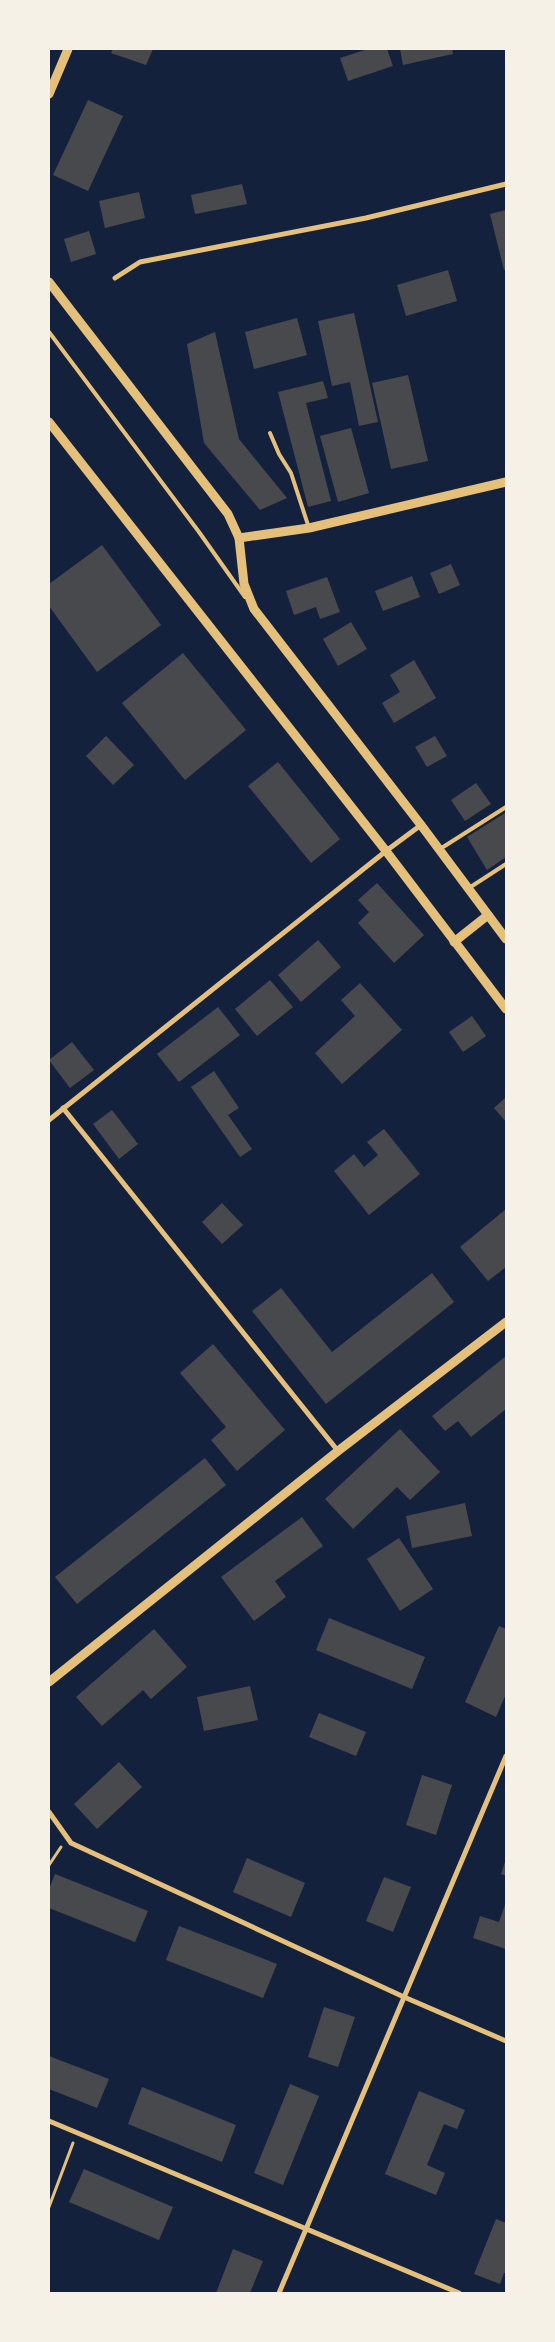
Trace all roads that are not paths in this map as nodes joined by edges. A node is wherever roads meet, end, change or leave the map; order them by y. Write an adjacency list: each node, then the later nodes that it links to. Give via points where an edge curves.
1 (68, 49): 2 (street)
2 (49, 94)
3 (506, 184): 4 (street, via 366,218 140,262)
4 (115, 278)
5 (49, 282): 11 (street, via 221,504)
6 (49, 332): 12 (lane)
7 (49, 422): 16 (street)
8 (270, 433): 10 (lane, via 278,454 291,473)
9 (506, 482): 10 (street)
10 (309, 528): 11 (street)
11 (239, 538): 12 (street, via 244,584)
12 (254, 609): 14 (street)
13 (506, 807): 15 (lane)
14 (421, 825): 15 (street); 16 (street)
15 (440, 849): 18 (street)
16 (386, 851): 21 (street); 23 (street)
17 (506, 864): 18 (lane)
18 (469, 888): 19 (street)
19 (488, 915): 20 (street); 21 (street)
20 (506, 939)
21 (454, 942): 22 (street)
22 (506, 1009)
23 (63, 1108): 24 (street); 26 (street)
24 (49, 1120)
25 (506, 1322): 26 (street)
26 (338, 1451): 27 (street)
27 (49, 1682)
28 (506, 1756): 29 (street)
29 (504, 1767): 31 (street)
30 (49, 1812): 31 (street, via 71,1844)
31 (404, 1997): 32 (street); 34 (street)
32 (506, 2041)
33 (49, 2121): 34 (street)
34 (306, 2228): 35 (street); 36 (street)
35 (279, 2293)
36 (459, 2293)

